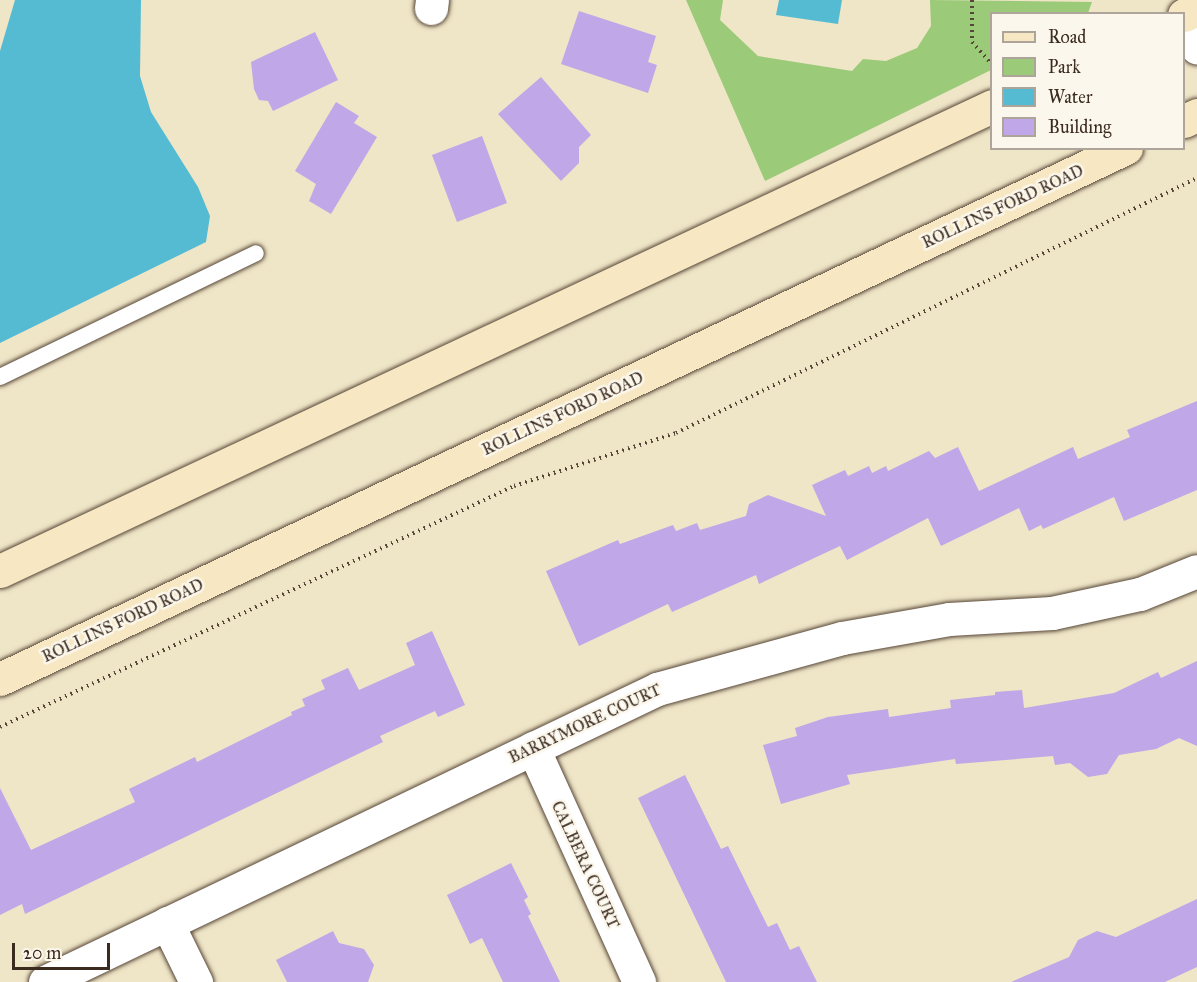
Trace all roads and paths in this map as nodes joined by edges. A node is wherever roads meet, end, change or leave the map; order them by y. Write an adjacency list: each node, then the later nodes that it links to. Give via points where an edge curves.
1 (972, 0): 4 (path, via 972,42)
2 (1185, 20): 3 (street)
3 (1197, 47)
4 (990, 62)
5 (990, 107): 10 (main road)
6 (1122, 150): 12 (main road, ROLLINS FORD ROAD)
7 (1197, 178): 13 (path, via 676,433 514,486)
8 (256, 253): 9 (lane)
9 (0, 377)
10 (0, 571)
11 (1197, 571): 14 (street, BARRYMORE COURT, via 1140,594 1052,613 949,619 842,638 657,688)
12 (0, 679)
13 (0, 727)
14 (533, 748): 15 (street, BARRYMORE COURT); 18 (street, CALBERA COURT)
15 (167, 923): 16 (street, BARRYMORE COURT); 17 (street)
16 (45, 982)
17 (196, 982)
18 (639, 982)

